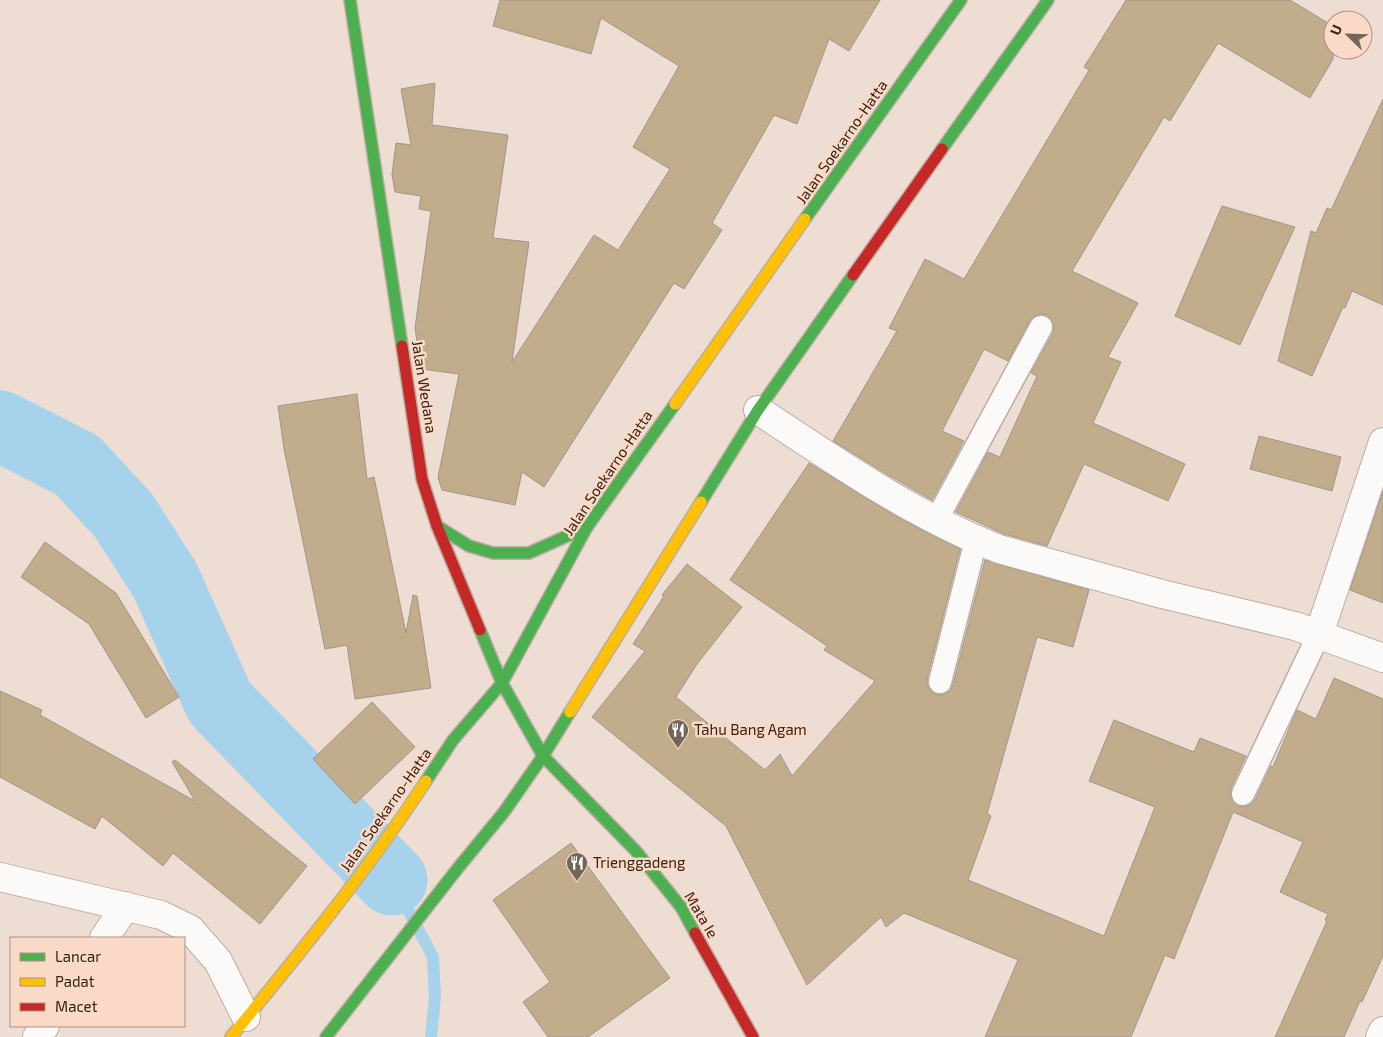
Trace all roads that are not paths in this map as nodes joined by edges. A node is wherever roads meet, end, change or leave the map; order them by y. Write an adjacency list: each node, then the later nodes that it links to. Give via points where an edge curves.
1 (350, 0): 8 (main road, Jalan Wedana, via 422,479)
2 (961, 0): 9 (main road, Jalan Soekarno-Hatta)
3 (1048, 0): 5 (main road)
4 (1041, 327): 7 (lane)
5 (758, 410): 7 (street, via 865,481); 15 (main road)
6 (1383, 442): 11 (street)
7 (937, 519): 10 (street)
8 (437, 526): 9 (main road, via 469,546 493,553 529,553); 14 (main road, Jalan Wedana)
9 (587, 527): 14 (main road, Jalan Soekarno-Hatta)
10 (976, 540): 11 (street, via 1152,591); 13 (lane)
11 (1319, 634): 12 (street); 16 (lane)
12 (1383, 658)
13 (940, 682)
14 (502, 683): 15 (main road, Jalan Wedana); 20 (main road, Jalan Soekarno-Hatta, via 454,740 397,825 293,962)
15 (543, 756): 22 (main road, via 504,812); 23 (main road, Mata Ie, via 635,850 681,907)
16 (1243, 794)
17 (0, 877): 18 (street)
18 (126, 906): 19 (street); 20 (street, via 161,915 190,929 218,961)
19 (105, 937)
20 (238, 1027)
21 (1383, 1031): 24 (street)
22 (326, 1037)
23 (753, 1037)
24 (1380, 1037)

